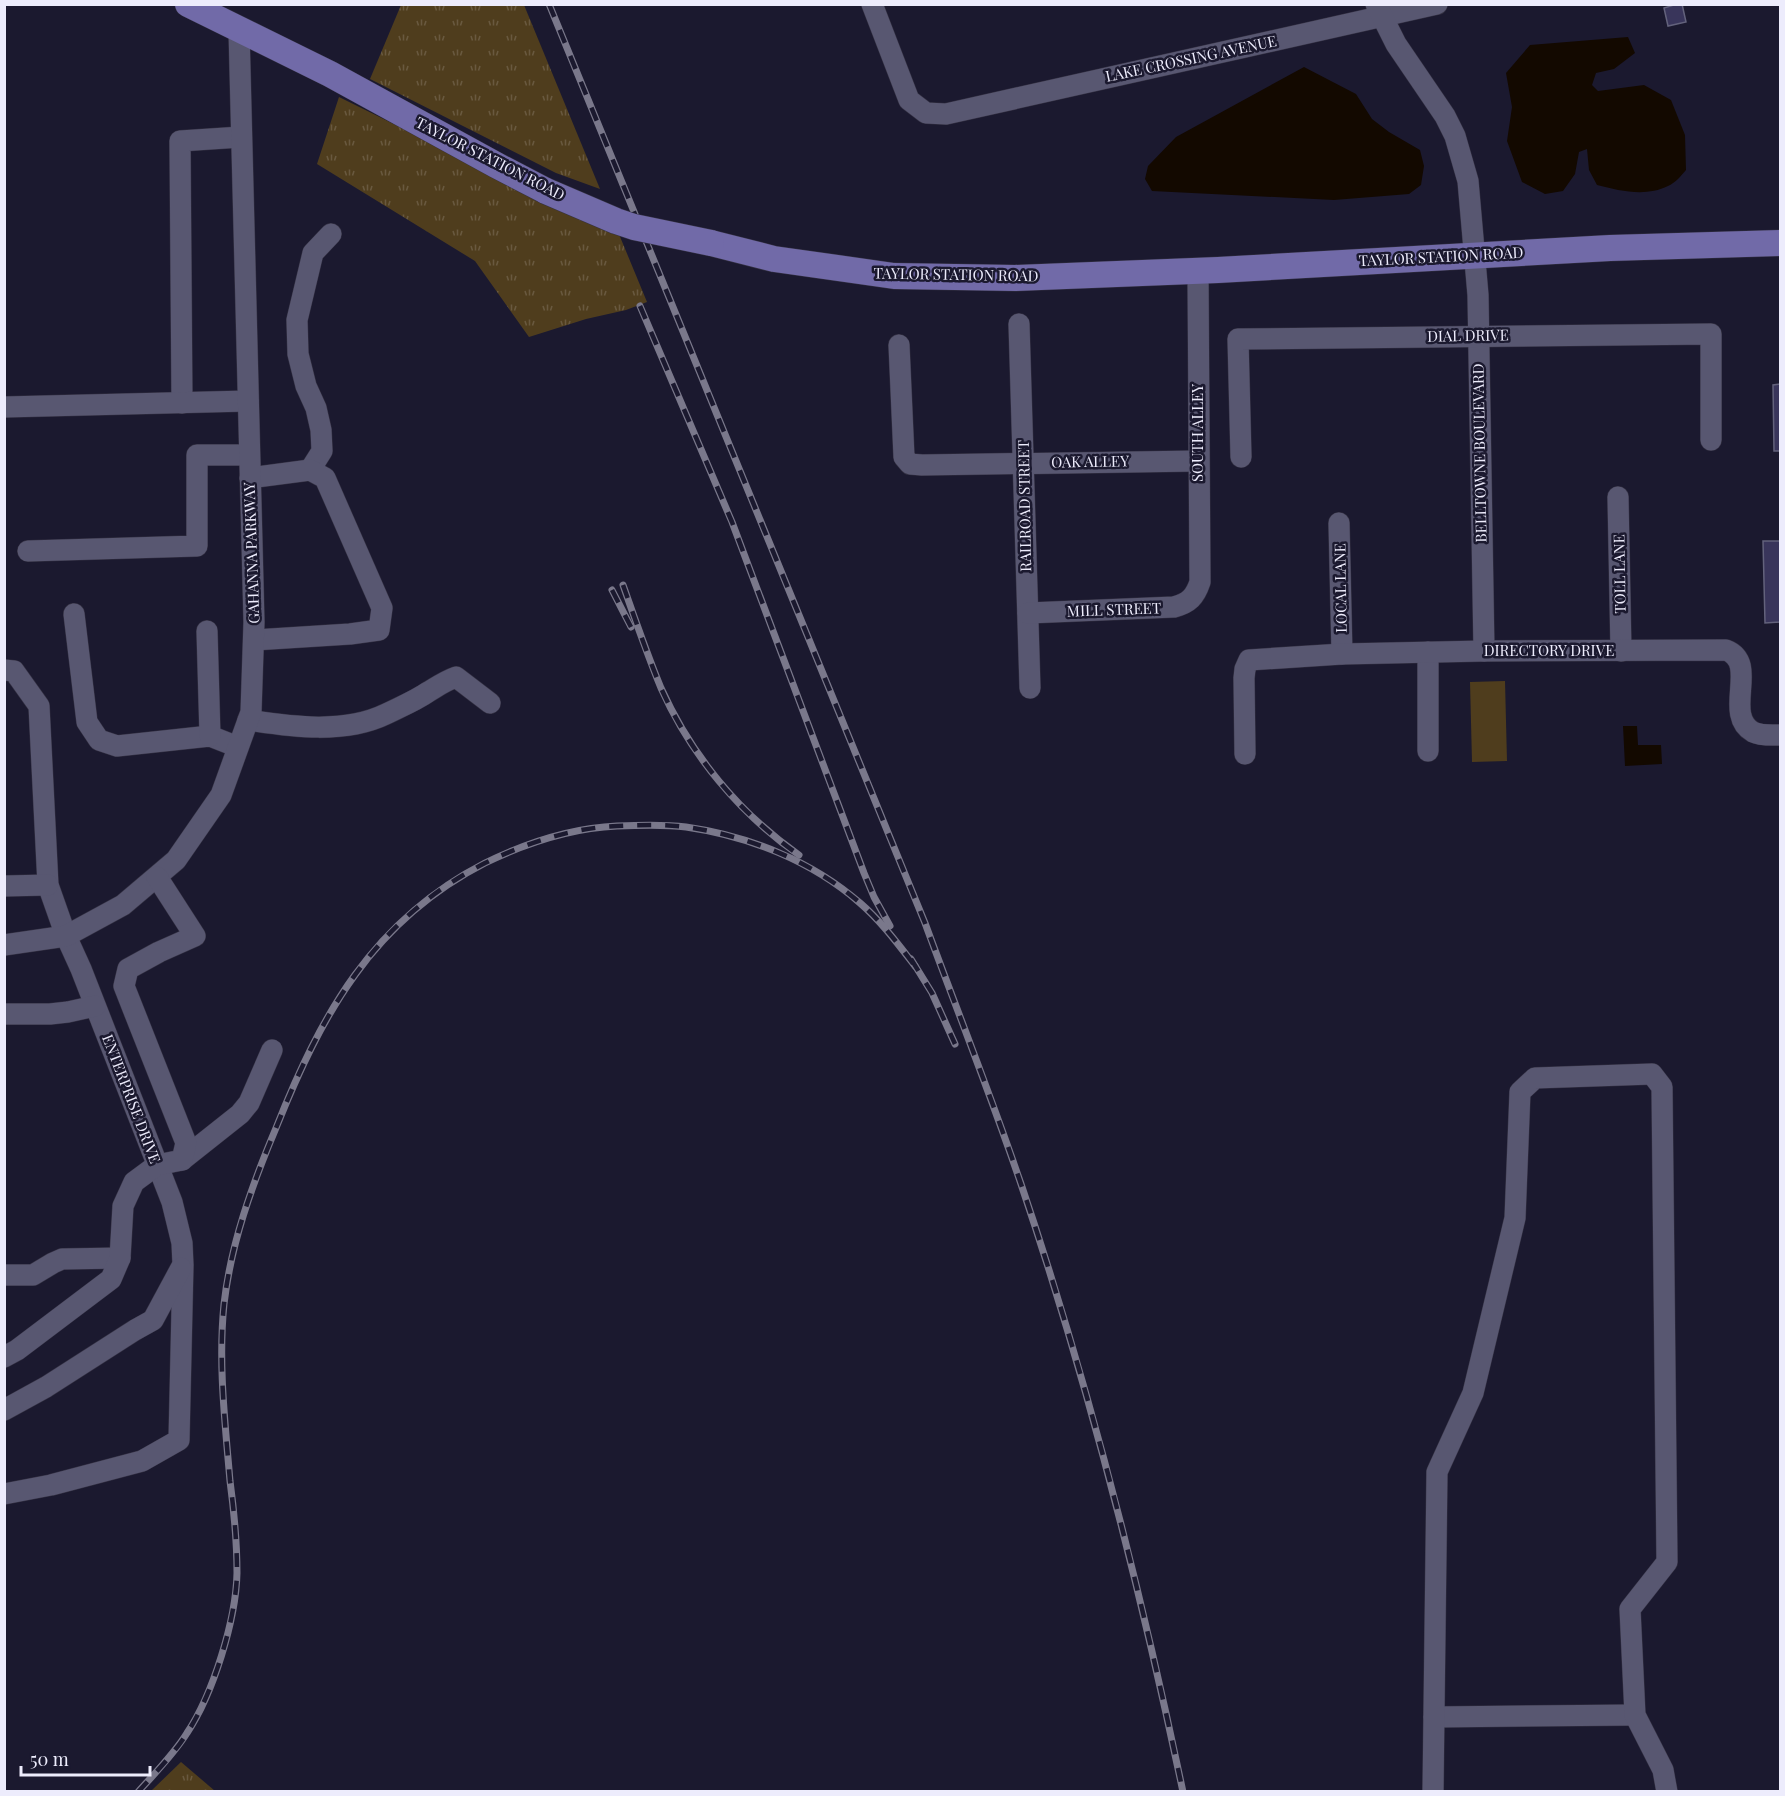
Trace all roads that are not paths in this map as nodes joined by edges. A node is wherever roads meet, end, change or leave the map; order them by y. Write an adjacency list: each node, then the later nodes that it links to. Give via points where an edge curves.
1 (188, 4): 5 (main road, TAYLOR STATION ROAD)
2 (872, 4): 4 (street, LAKE CROSSING AVENUE, via 909,100 926,113 946,114)
3 (1437, 4): 4 (street, LAKE CROSSING AVENUE)
4 (1379, 11): 9 (street, BELLTOWNE BOULEVARD, via 1455,136 1468,181)
5 (238, 30): 6 (street, GAHANNA PARKWAY); 10 (main road, TAYLOR STATION ROAD, bridge, via 330,74 546,191 634,227 774,259 894,276 1015,278)
6 (241, 137): 14 (street, GAHANNA PARKWAY); 15 (street, via 180,141)
7 (331, 234): 22 (street, via 313,253 297,320 298,354 321,430 322,451)
8 (1780, 243): 9 (main road, TAYLOR STATION ROAD)
9 (1475, 255): 10 (main road, TAYLOR STATION ROAD); 12 (street, BELLTOWNE BOULEVARD)
10 (1198, 271): 20 (street, SOUTH ALLEY)
11 (1019, 324): 21 (street, RAILROAD STREET)
12 (1478, 336): 17 (street, DIAL DRIVE, via 1711,334); 19 (street, DIAL DRIVE, via 1238,339); 32 (street, BELLTOWNE BOULEVARD)
13 (899, 345): 21 (street, OAK ALLEY, via 904,457 910,464)
14 (248, 401): 15 (street); 18 (street, GAHANNA PARKWAY)
15 (182, 403): 16 (street)
16 (4, 407)
17 (1711, 441)
18 (249, 454): 23 (street, GAHANNA PARKWAY); 26 (street, via 196,455 197,546)
19 (1241, 457)
20 (1198, 461): 21 (street, OAK ALLEY); 27 (street, SOUTH ALLEY, via 1200,582)
21 (1024, 463): 28 (street, RAILROAD STREET)
22 (310, 470): 23 (street); 31 (street, via 325,478 382,608 379,630)
23 (250, 478): 31 (street, GAHANNA PARKWAY)
24 (1618, 497): 33 (street, TOLL LANE)
25 (1339, 523): 35 (street, LOCAL LANE)
26 (28, 551)
27 (1195, 595): 28 (street, MILL STREET, via 1186,603 1165,608)
28 (1028, 613): 37 (street, RAILROAD STREET)
29 (74, 615): 41 (street, via 87,722 99,740 117,746)
30 (207, 631): 41 (street)
31 (254, 640): 39 (street, GAHANNA PARKWAY)
32 (1484, 651): 33 (street, DIRECTORY DRIVE); 34 (street, DIRECTORY DRIVE)
33 (1621, 651): 40 (street, DIRECTORY DRIVE, via 1717,649 1734,653 1741,667 1743,722 1753,732)
34 (1428, 652): 35 (street, DIRECTORY DRIVE); 43 (street)
35 (1342, 654): 44 (street, DIRECTORY DRIVE, via 1250,660 1244,678)
36 (4, 670): 46 (street, ENTERPRISE DRIVE, via 14,671 39,705)
37 (1030, 688)
38 (490, 704): 39 (street, via 456,677 384,716 355,725 292,727)
39 (248, 720): 42 (street, GAHANNA PARKWAY)
40 (1780, 735)
41 (210, 736): 42 (street)
42 (238, 747): 45 (street, GAHANNA PARKWAY, via 221,795 176,860)
43 (1428, 751)
44 (1245, 754)
45 (157, 877): 48 (street, GAHANNA PARKWAY, via 123,905); 53 (street, via 195,936 128,969 124,986 186,1143)
46 (48, 885): 47 (street); 48 (street, ENTERPRISE DRIVE)
47 (4, 886)
48 (66, 936): 49 (street, GAHANNA PARKWAY); 50 (street, ENTERPRISE DRIVE)
49 (4, 945)
50 (95, 1006): 51 (street, via 50,1014); 54 (street, ENTERPRISE DRIVE)
51 (4, 1014)
52 (272, 1050): 53 (street, via 249,1103 240,1114)
53 (182, 1160): 54 (street)
54 (157, 1165): 55 (street, via 134,1182 123,1206); 56 (street, ENTERPRISE DRIVE, via 172,1203)
55 (120, 1258): 57 (street, via 62,1259 33,1275); 58 (street, via 111,1279)
56 (183, 1265): 59 (street, via 153,1320); 60 (street, ENTERPRISE DRIVE, via 179,1440 142,1461)
57 (4, 1275)
58 (4, 1357)
59 (4, 1410)
60 (4, 1494)
61 (1635, 1715): 62 (street); 62 (street, via 1630,1609 1667,1562 1662,1087 1652,1074 1535,1077 1520,1092 1515,1218 1473,1393 1437,1472); 64 (street, via 1663,1770)
62 (1434, 1717): 63 (street)
63 (1433, 1791)
64 (1668, 1791)

